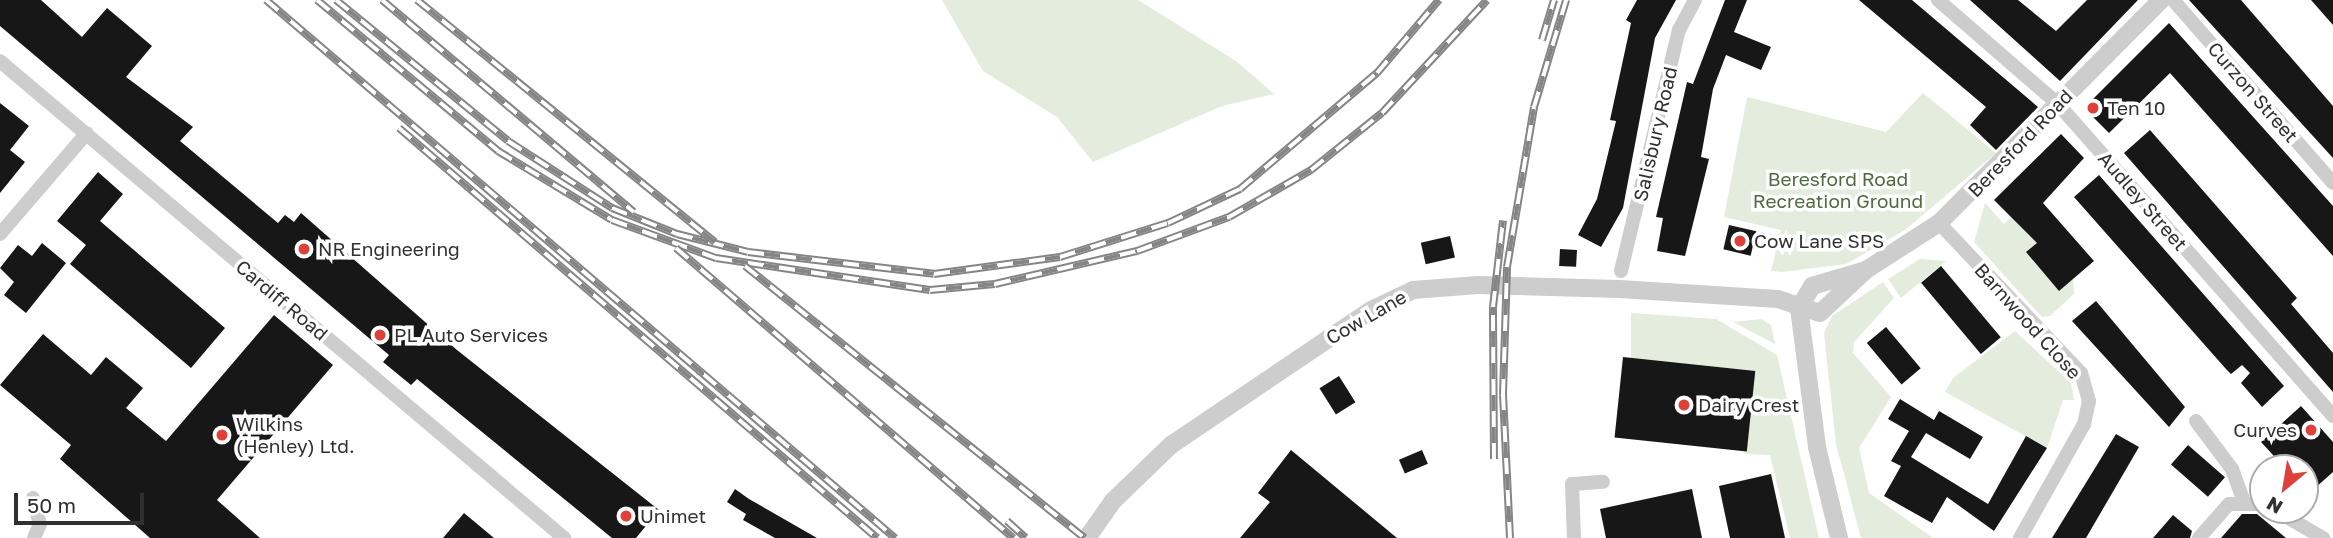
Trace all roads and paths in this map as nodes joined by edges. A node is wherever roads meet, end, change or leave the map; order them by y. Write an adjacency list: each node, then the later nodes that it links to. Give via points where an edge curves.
1 (1695, 0): 12 (street, Salisbury Road, via 1679,30)
2 (1938, 0): 6 (street, Audley Street)
3 (2161, 0): 6 (street, Beresford Road)
4 (2173, 0): 8 (street, Curzon Street)
5 (0, 61): 7 (street, Cardiff Road)
6 (2058, 104): 9 (street, Beresford Road); 14 (street, Audley Street)
7 (87, 132): 10 (street); 22 (street, Cardiff Road)
8 (2333, 183)
9 (1939, 223): 11 (street, Beresford Road); 26 (street, Barnwood Close, via 2081,373 2089,401 2078,435)
10 (0, 234)
11 (1866, 270): 13 (street, Beresford Road, via 1812,286); 13 (street, Beresford Road, via 1820,313)
12 (1621, 271)
13 (1799, 308): 23 (street, Cow Lane, via 1777,299 1619,289 1478,285 1413,290 1371,310 1171,445 1113,500); 25 (street, via 1817,447)
14 (2333, 416)
15 (2196, 421): 18 (street, via 2232,469)
16 (1603, 482): 24 (street, via 1572,484)
17 (33, 498): 21 (street, via 40,524)
18 (2244, 502): 19 (street); 27 (street, via 2228,505)
19 (2249, 503)
20 (2299, 524): 28 (street)
21 (34, 538)
22 (564, 538)
23 (1087, 538)
24 (1574, 538)
25 (1839, 538)
26 (2020, 538)
27 (2199, 538)
28 (2323, 538)

